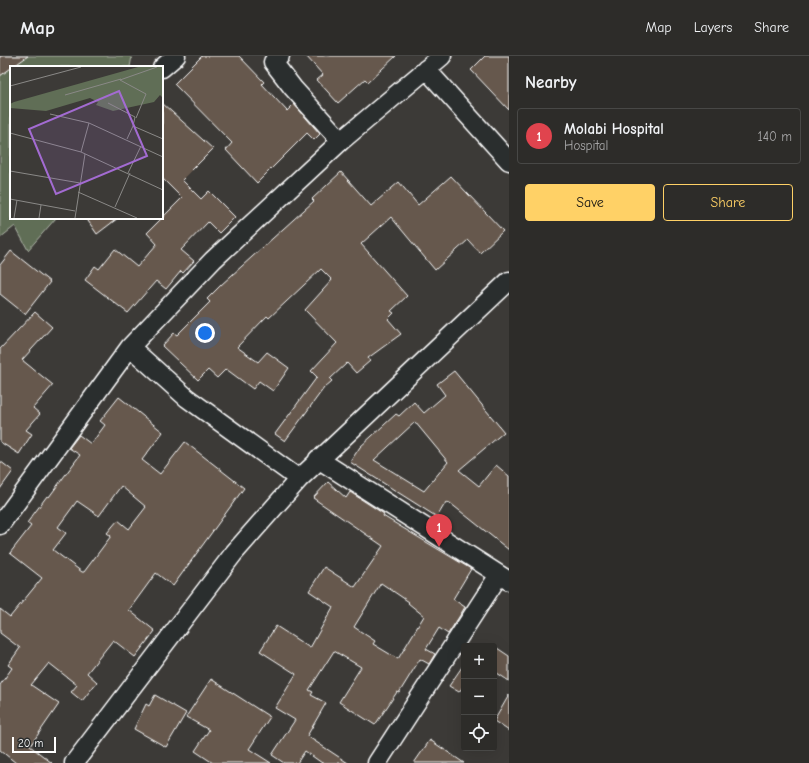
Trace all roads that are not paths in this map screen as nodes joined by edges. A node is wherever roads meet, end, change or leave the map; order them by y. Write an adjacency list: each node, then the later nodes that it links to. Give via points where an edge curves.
1 (176, 56): 4 (street)
2 (442, 56): 5 (street)
3 (273, 58): 6 (street, via 293,88)
4 (163, 67)
5 (426, 69): 6 (street); 7 (street)
6 (341, 141): 9 (street, via 213,260)
7 (509, 161)
8 (509, 281): 10 (street)
9 (130, 347): 11 (street, via 187,398); 12 (street)
10 (318, 460): 11 (street); 13 (street)
11 (299, 479): 14 (street, via 234,553)
12 (0, 525)
13 (504, 578): 15 (street)
14 (74, 763)
15 (377, 763)

